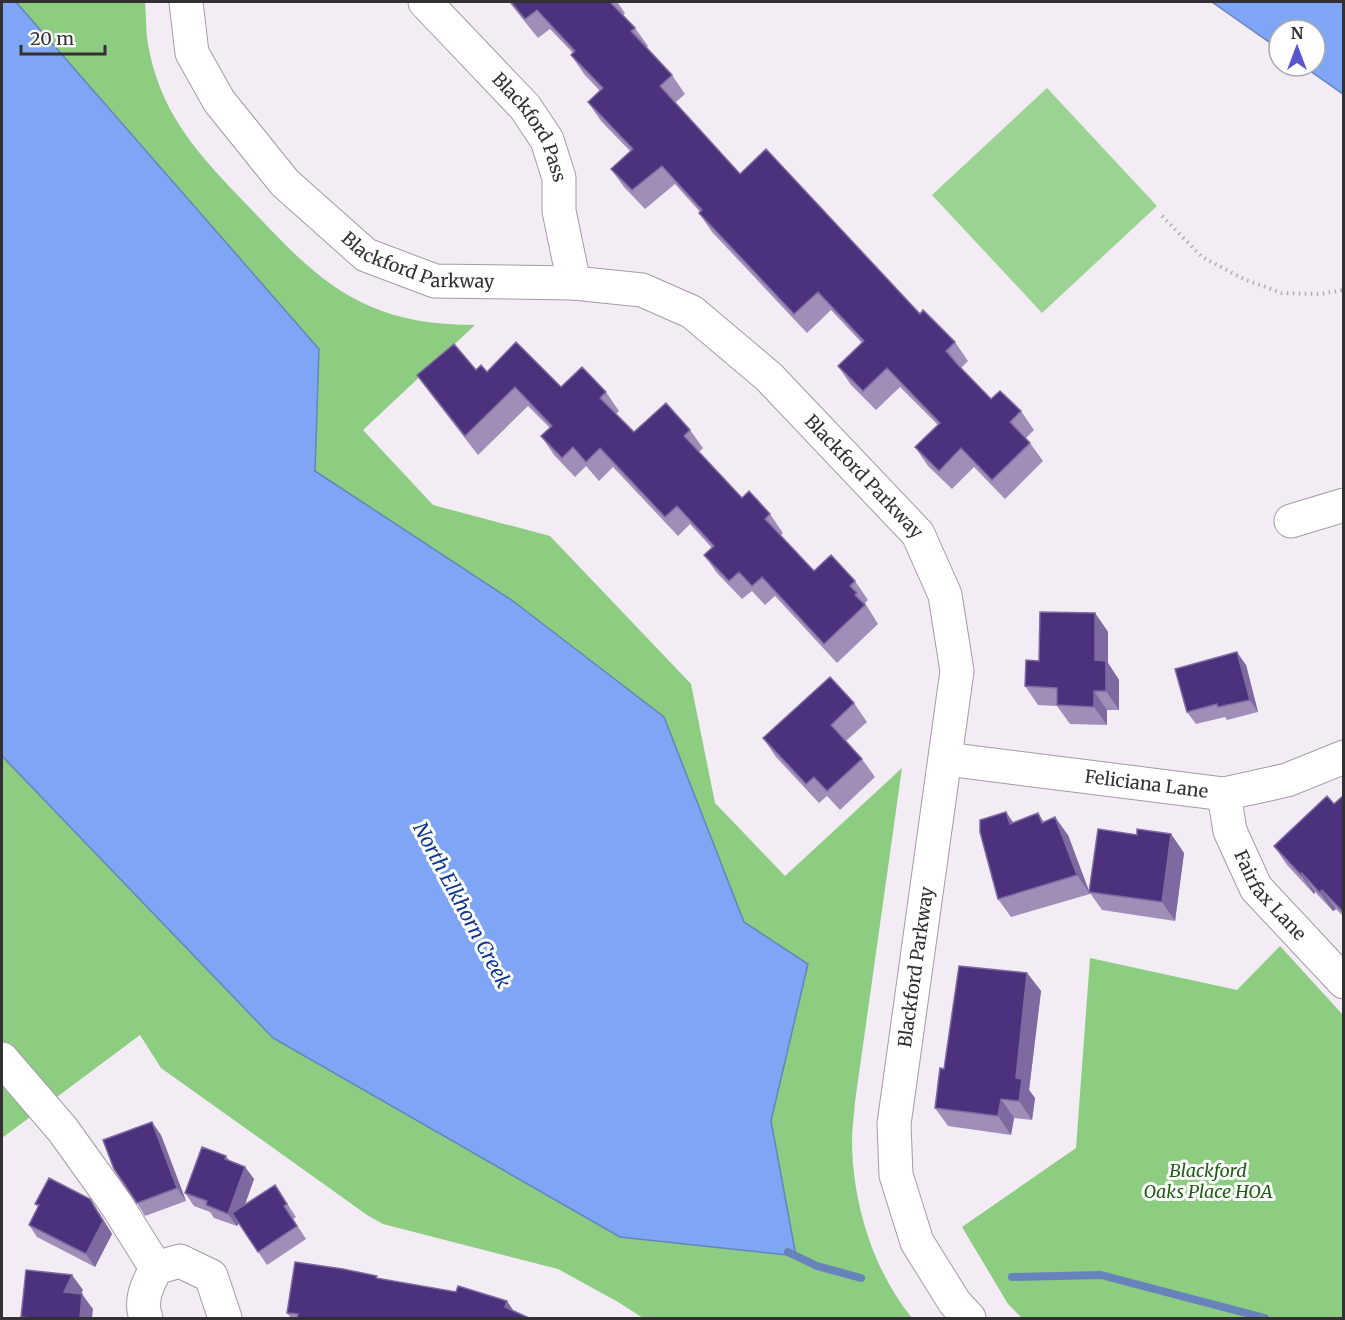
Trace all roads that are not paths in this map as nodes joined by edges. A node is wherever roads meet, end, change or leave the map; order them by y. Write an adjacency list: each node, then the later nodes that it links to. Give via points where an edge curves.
1 (186, 2): 3 (street, Blackford Parkway, via 192,52 219,101 285,183 366,255 435,281)
2 (425, 2): 3 (street, Blackford Pass, via 525,107 548,140 559,178 559,211)
3 (574, 283): 7 (street, Blackford Parkway, via 642,290 692,312 769,377 918,534 945,595 957,671)
4 (1344, 505): 5 (street)
5 (1291, 521)
6 (1344, 757): 8 (street, Feliciana Lane, via 1287,780)
7 (946, 759): 8 (street, Feliciana Lane); 14 (street, Blackford Parkway, via 894,1124 895,1165 917,1242 955,1303)
8 (1224, 794): 9 (street, Fairfax Lane, via 1230,831 1256,888)
9 (1344, 982)
10 (2, 1059): 11 (street, via 63,1130)
11 (156, 1268): 12 (street, via 144,1290); 13 (street, via 180,1260 212,1276)
12 (146, 1318)
13 (225, 1318)
14 (969, 1318)

